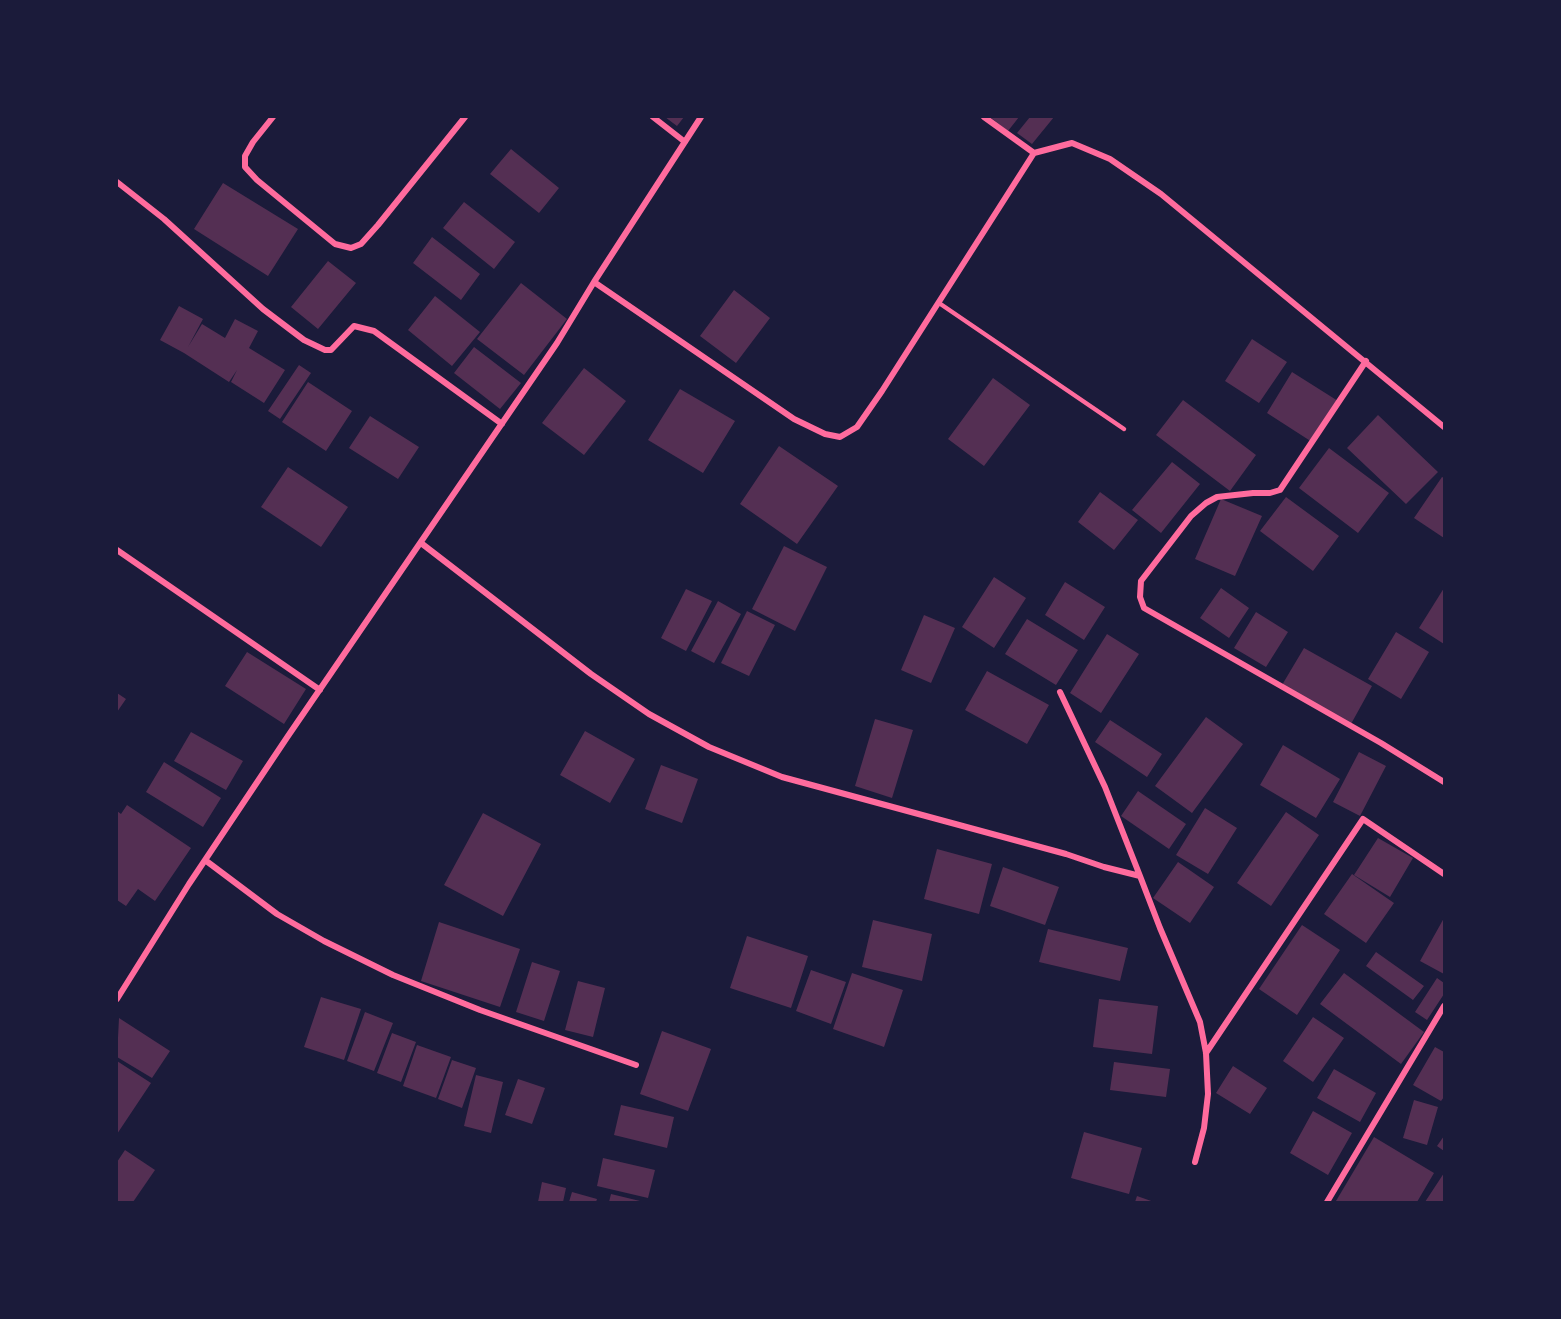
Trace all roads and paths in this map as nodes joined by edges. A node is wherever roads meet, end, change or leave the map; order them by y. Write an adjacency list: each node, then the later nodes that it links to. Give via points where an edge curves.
1 (273, 117): 2 (street, via 245,156 245,167 335,244 351,248 361,244 378,225)
2 (465, 117)
3 (653, 117): 6 (street)
4 (701, 117): 6 (street)
5 (984, 117): 7 (street)
6 (686, 142): 9 (street)
7 (1034, 153): 10 (street); 11 (street, via 1072,143 1110,159 1161,194)
8 (117, 182): 12 (street, via 304,340 331,350 354,326 374,331)
9 (594, 282): 10 (street, via 794,419 840,437 857,426); 12 (street)
10 (939, 303): 14 (lane)
11 (1366, 362): 13 (street); 19 (street, via 1280,490 1216,497 1206,503 1191,516 1141,581 1140,597 1144,608)
12 (502, 424): 15 (street)
13 (1444, 427)
14 (1124, 429)
15 (421, 543): 17 (street); 22 (street, via 591,674 649,714 709,747 782,777)
16 (117, 550): 17 (street)
17 (320, 690): 20 (street)
18 (1060, 692): 22 (street, via 1105,787)
19 (1444, 782)
20 (205, 860): 23 (street); 26 (street, via 277,914 393,975)
21 (1444, 874): 25 (street, via 1363,819)
22 (1140, 876): 25 (street, via 1200,1022)
23 (117, 999)
24 (1444, 1006): 28 (street)
25 (1206, 1053): 27 (street, via 1208,1094)
26 (636, 1065)
27 (1195, 1162)
28 (1328, 1202)

